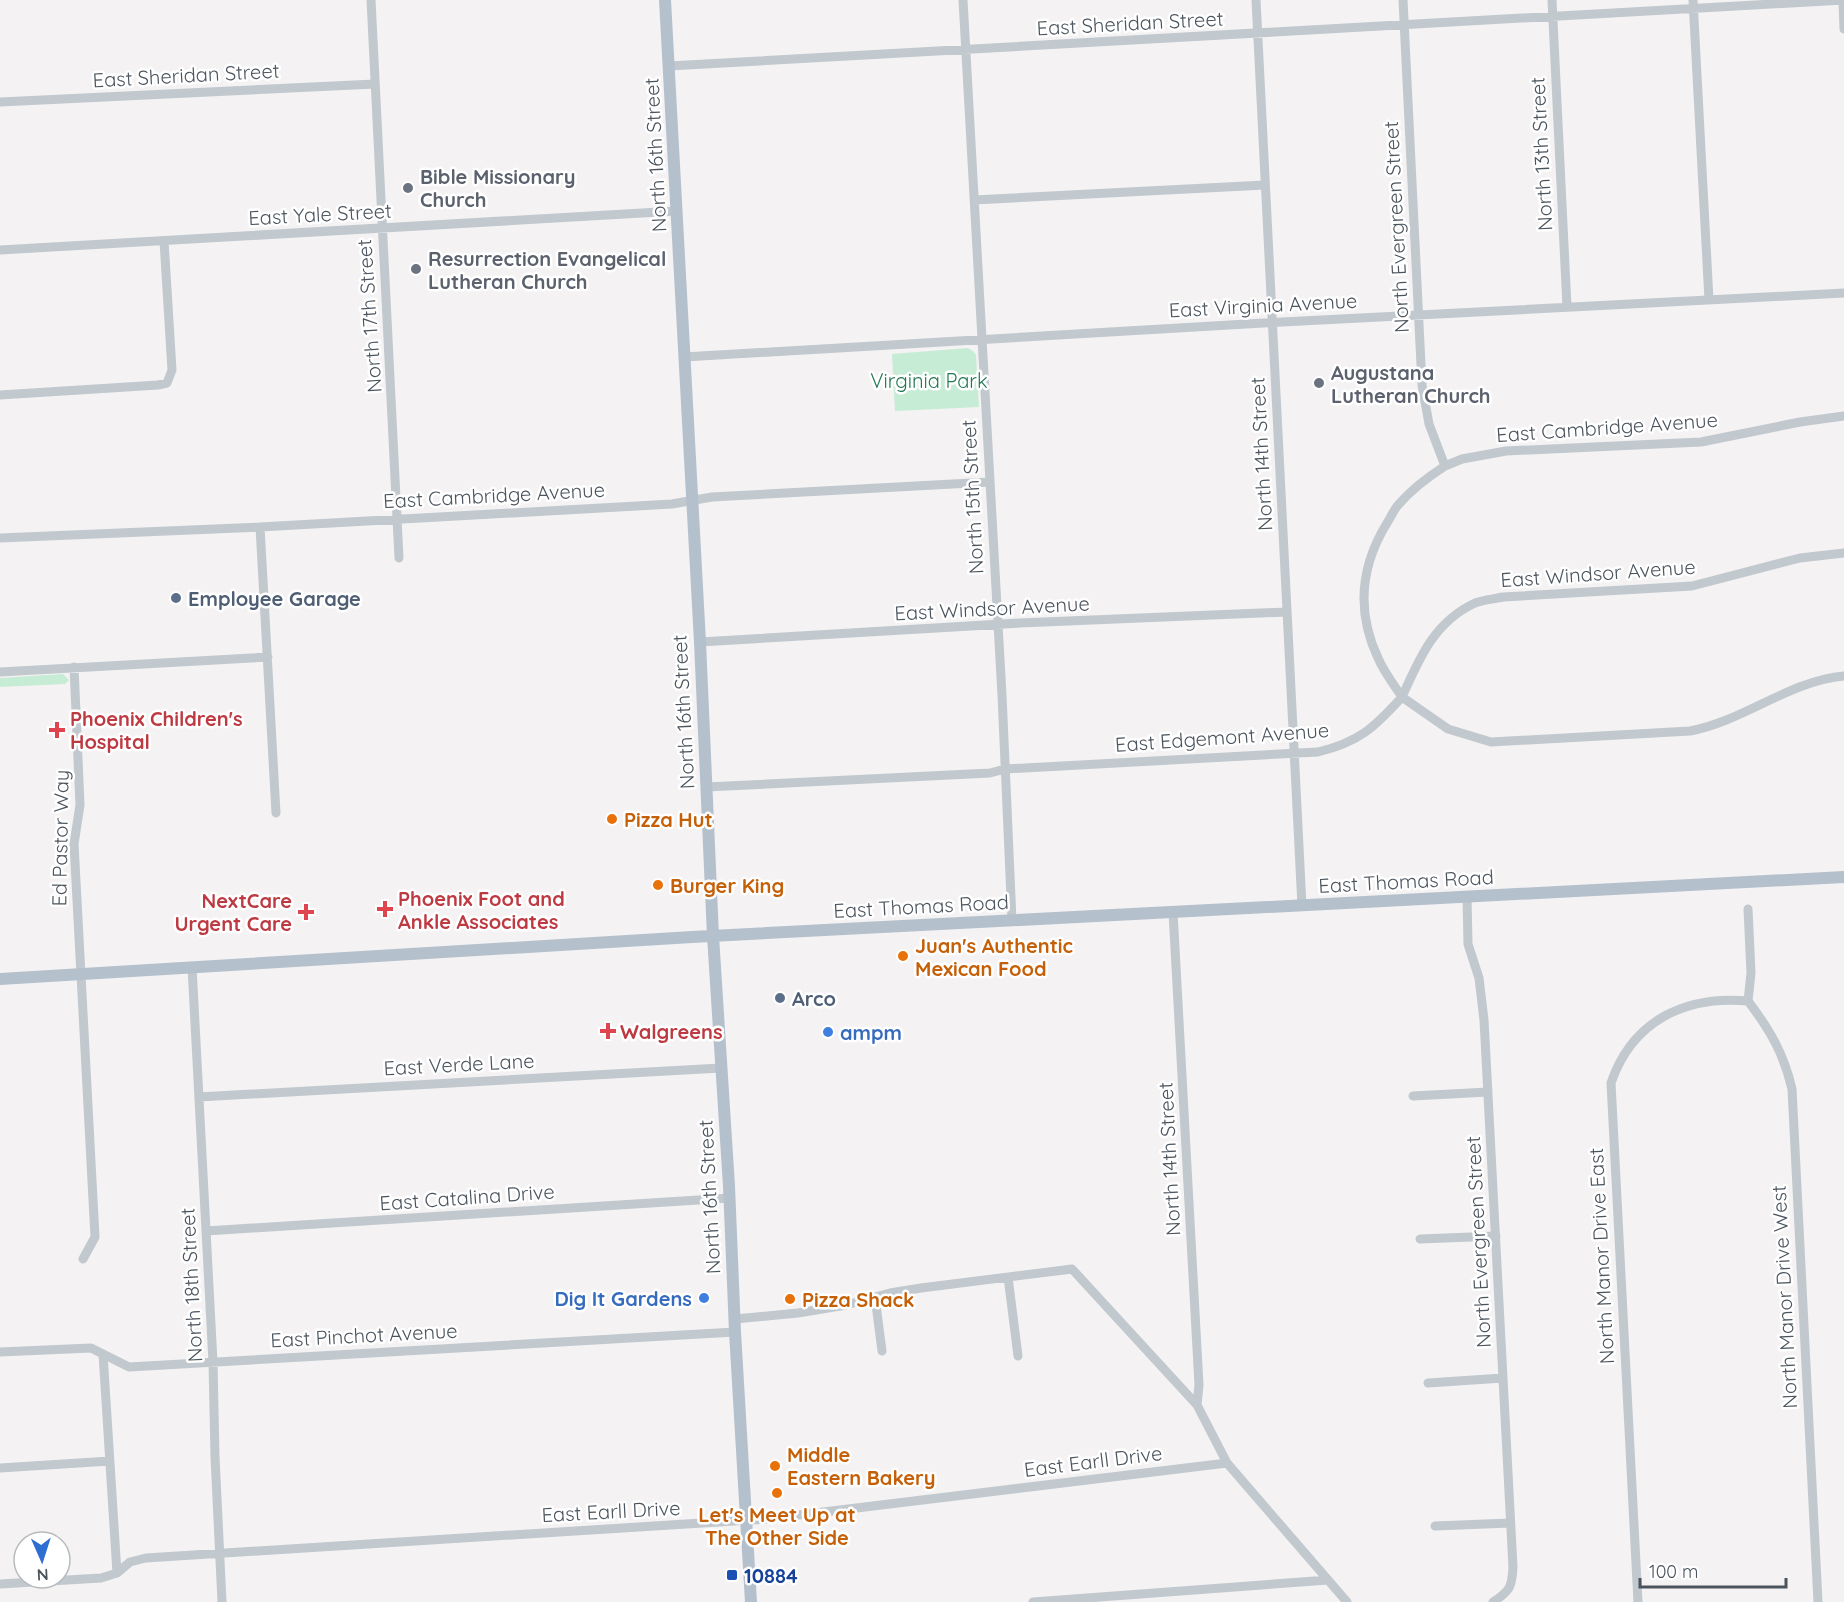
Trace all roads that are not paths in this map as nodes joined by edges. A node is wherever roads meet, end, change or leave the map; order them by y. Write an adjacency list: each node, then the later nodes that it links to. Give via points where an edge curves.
1 (371, 0): 15 (street, North 17th Street)
2 (665, 0): 14 (main road, North 16th Street)
3 (963, 0): 13 (street, North 15th Street)
4 (1256, 0): 12 (street, North 14th Street)
5 (1403, 0): 10 (street, North Evergreen Street)
6 (1552, 0): 9 (street, North 13th Street)
7 (1843, 0): 8 (street, East Sheridan Street); 11 (street)
8 (1693, 4): 9 (street, East Sheridan Street); 24 (street)
9 (1553, 17): 10 (street, East Sheridan Street); 25 (street, North 13th Street)
10 (1404, 25): 12 (street, East Sheridan Street); 26 (street, North Evergreen Street)
11 (1844, 29)
12 (1258, 34): 13 (street, East Sheridan Street); 17 (street, North 14th Street)
13 (966, 50): 14 (street, East Sheridan Street); 18 (street, North 15th Street)
14 (669, 66): 19 (main road, North 16th Street)
15 (375, 84): 16 (street, East Sheridan Street); 20 (street, North 17th Street)
16 (0, 102)
17 (1265, 185): 18 (street); 27 (street, North 14th Street)
18 (974, 200): 28 (street, North 15th Street)
19 (677, 211): 20 (street, East Yale Street); 29 (main road, North 16th Street)
20 (381, 228): 21 (street, East Yale Street); 35 (street, North 17th Street)
21 (164, 241): 22 (street, East Yale Street); 30 (street, via 172,370 167,383)
22 (0, 250)
23 (1844, 293): 24 (street, East Virginia Avenue)
24 (1709, 300): 25 (street, East Virginia Avenue)
25 (1567, 307): 26 (street, East Virginia Avenue)
26 (1419, 314): 27 (street, East Virginia Avenue); 32 (street, North Evergreen Street, via 1425,405)
27 (1272, 322): 28 (street, East Virginia Avenue); 40 (street, North 14th Street)
28 (981, 339): 29 (street, East Virginia Avenue); 33 (street, North 15th Street)
29 (684, 357): 34 (main road, North 16th Street)
30 (0, 395)
31 (1844, 416): 32 (street, East Cambridge Avenue, via 1701,442 1506,451)
32 (1445, 466): 47 (street, via 1421,482 1398,505 1367,563 1362,597 1367,626 1378,658)
33 (990, 482): 34 (street, East Cambridge Avenue); 41 (street, North 15th Street)
34 (691, 501): 35 (street, East Cambridge Avenue); 42 (main road, North 16th Street)
35 (398, 518): 36 (street, East Cambridge Avenue); 39 (street, North 17th Street)
36 (260, 527): 37 (street, East Cambridge Avenue); 43 (street)
37 (0, 538)
38 (1844, 553): 47 (street, East Windsor Avenue, via 1800,558 1692,586 1476,602 1430,639)
39 (399, 558)
40 (1287, 612): 41 (street, East Windsor Avenue); 48 (street, North 14th Street)
41 (997, 626): 42 (street, East Windsor Avenue); 49 (street, North 15th Street)
42 (700, 642): 50 (main road, North 16th Street)
43 (268, 657): 44 (street); 51 (street)
44 (74, 667): 45 (street); 60 (street, Ed Pastor Way, via 80,783 74,844)
45 (0, 672)
46 (1844, 676): 47 (street, via 1807,683 1704,728 1507,742 1478,739 1448,729)
47 (1402, 698): 48 (street, East Edgemont Avenue, via 1379,722 1341,747)
48 (1294, 754): 49 (street, East Edgemont Avenue); 54 (street, North 14th Street)
49 (1005, 769): 50 (street, East Edgemont Avenue, via 990,773); 57 (street, North 15th Street)
50 (706, 787): 58 (main road, North 16th Street)
51 (276, 813)
52 (1844, 877): 53 (main road, East Thomas Road)
53 (1467, 897): 54 (main road, East Thomas Road); 64 (street, North Evergreen Street, via 1468,944 1479,978)
54 (1302, 906): 56 (main road, East Thomas Road)
55 (1749, 909): 62 (street)
56 (1173, 912): 57 (main road, East Thomas Road); 83 (street, North 14th Street)
57 (1012, 920): 58 (main road, East Thomas Road)
58 (713, 936): 59 (main road, East Thomas Road); 63 (main road, North 16th Street)
59 (192, 967): 60 (main road, East Thomas Road); 66 (street, North 18th Street)
60 (79, 974): 61 (main road, East Thomas Road); 71 (street, Ed Pastor Way, via 95,1237)
61 (0, 979)
62 (1748, 1001): 99 (street, North Manor Drive East, via 1707,1001 1686,1006 1651,1023 1626,1053 1611,1083); 100 (street, North Manor Drive West, via 1767,1025 1792,1089)
63 (721, 1068): 66 (street, East Verde Lane); 67 (main road, North 16th Street)
64 (1488, 1092): 65 (street); 69 (street, North Evergreen Street)
65 (1413, 1096)
66 (199, 1097): 68 (street, North 18th Street)
67 (730, 1198): 68 (street, East Catalina Drive); 74 (main road, North 16th Street)
68 (206, 1231): 80 (street, North 18th Street)
69 (1496, 1236): 70 (street); 81 (street, North Evergreen Street)
70 (1420, 1239)
71 (83, 1258)
72 (1008, 1277): 73 (street); 79 (street); 83 (street, via 1072,1269)
73 (875, 1297): 74 (street, via 815,1310); 76 (street)
74 (735, 1319): 75 (main road, North 16th Street)
75 (735, 1332): 80 (street, East Pinchot Avenue); 87 (main road, North 16th Street)
76 (882, 1351)
77 (0, 1352): 78 (street, East Pinchot Avenue, via 91,1348)
78 (103, 1354): 80 (street, East Pinchot Avenue, via 129,1367); 84 (street)
79 (1018, 1356)
80 (213, 1362): 90 (street, North 18th Street)
81 (1503, 1378): 82 (street); 88 (street, North Evergreen Street)
82 (1428, 1383)
83 (1197, 1405): 85 (street)
84 (110, 1461): 86 (street); 91 (street)
85 (1227, 1463): 87 (street, East Earll Drive); 92 (street)
86 (0, 1468)
87 (747, 1521): 90 (street, East Earll Drive); 95 (main road, North 16th Street)
88 (1510, 1523): 89 (street); 98 (street, North Evergreen Street, via 1510,1587)
89 (1435, 1526)
90 (219, 1553): 91 (street, East Earll Drive, via 146,1558 130,1562); 94 (street, North 18th Street)
91 (117, 1573): 93 (street, East Earll Drive, via 101,1578)
92 (1328, 1580): 96 (street); 97 (street)
93 (0, 1584)
94 (222, 1602)
95 (751, 1602)
96 (1033, 1602)
97 (1347, 1602)
98 (1493, 1602)
99 (1638, 1602)
100 (1818, 1602)

